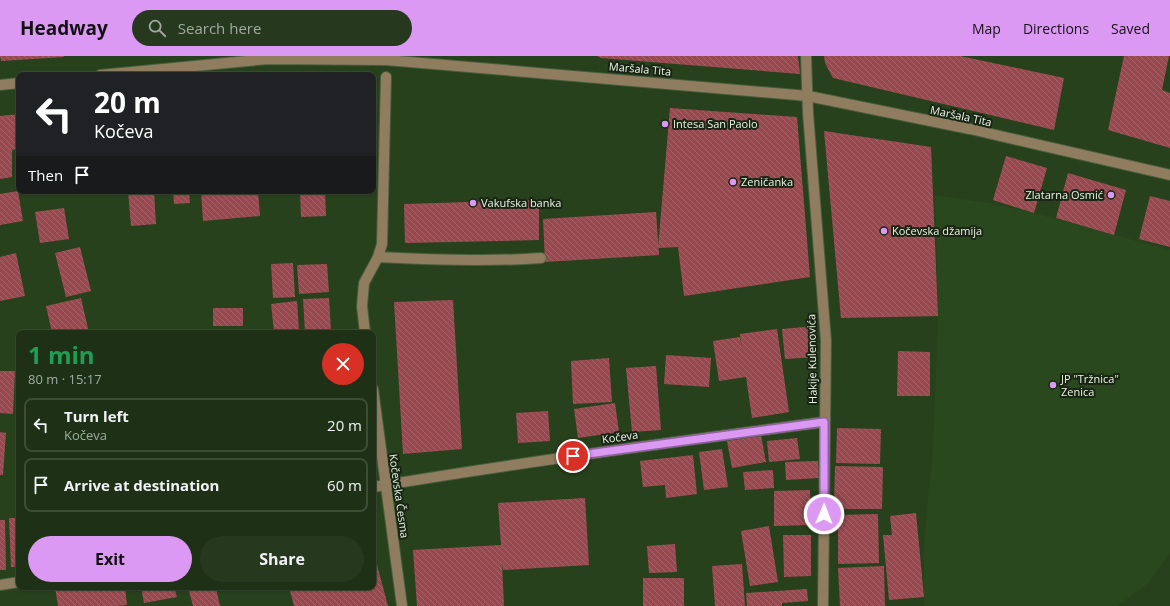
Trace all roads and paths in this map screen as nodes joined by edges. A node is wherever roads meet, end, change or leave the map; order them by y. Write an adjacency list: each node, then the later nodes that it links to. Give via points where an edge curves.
1 (806, 56): 6 (street, Hakije Kulenovića)
2 (132, 72): 6 (street, Maršala Tita, via 268,59 386,60)
3 (386, 77): 8 (street, via 383,228)
4 (16, 83): 5 (street)
5 (0, 85)
6 (808, 96): 7 (street, Maršala Tita, via 970,129); 12 (street, Hakije Kulenovića, via 826,341)
7 (1170, 175)
8 (378, 257): 9 (street, via 463,261); 10 (street, via 364,283 362,306)
9 (541, 258)
10 (365, 330)
11 (376, 411): 13 (street, Kočevska Česma)
12 (824, 422): 13 (street, Kočeva, via 610,450); 18 (street, Hakije Kulenovića)
13 (386, 484): 14 (street, Kočeva); 17 (street, Kočevska Česma)
14 (376, 486)
15 (16, 582): 16 (street)
16 (0, 585)
17 (402, 606)
18 (823, 606)

